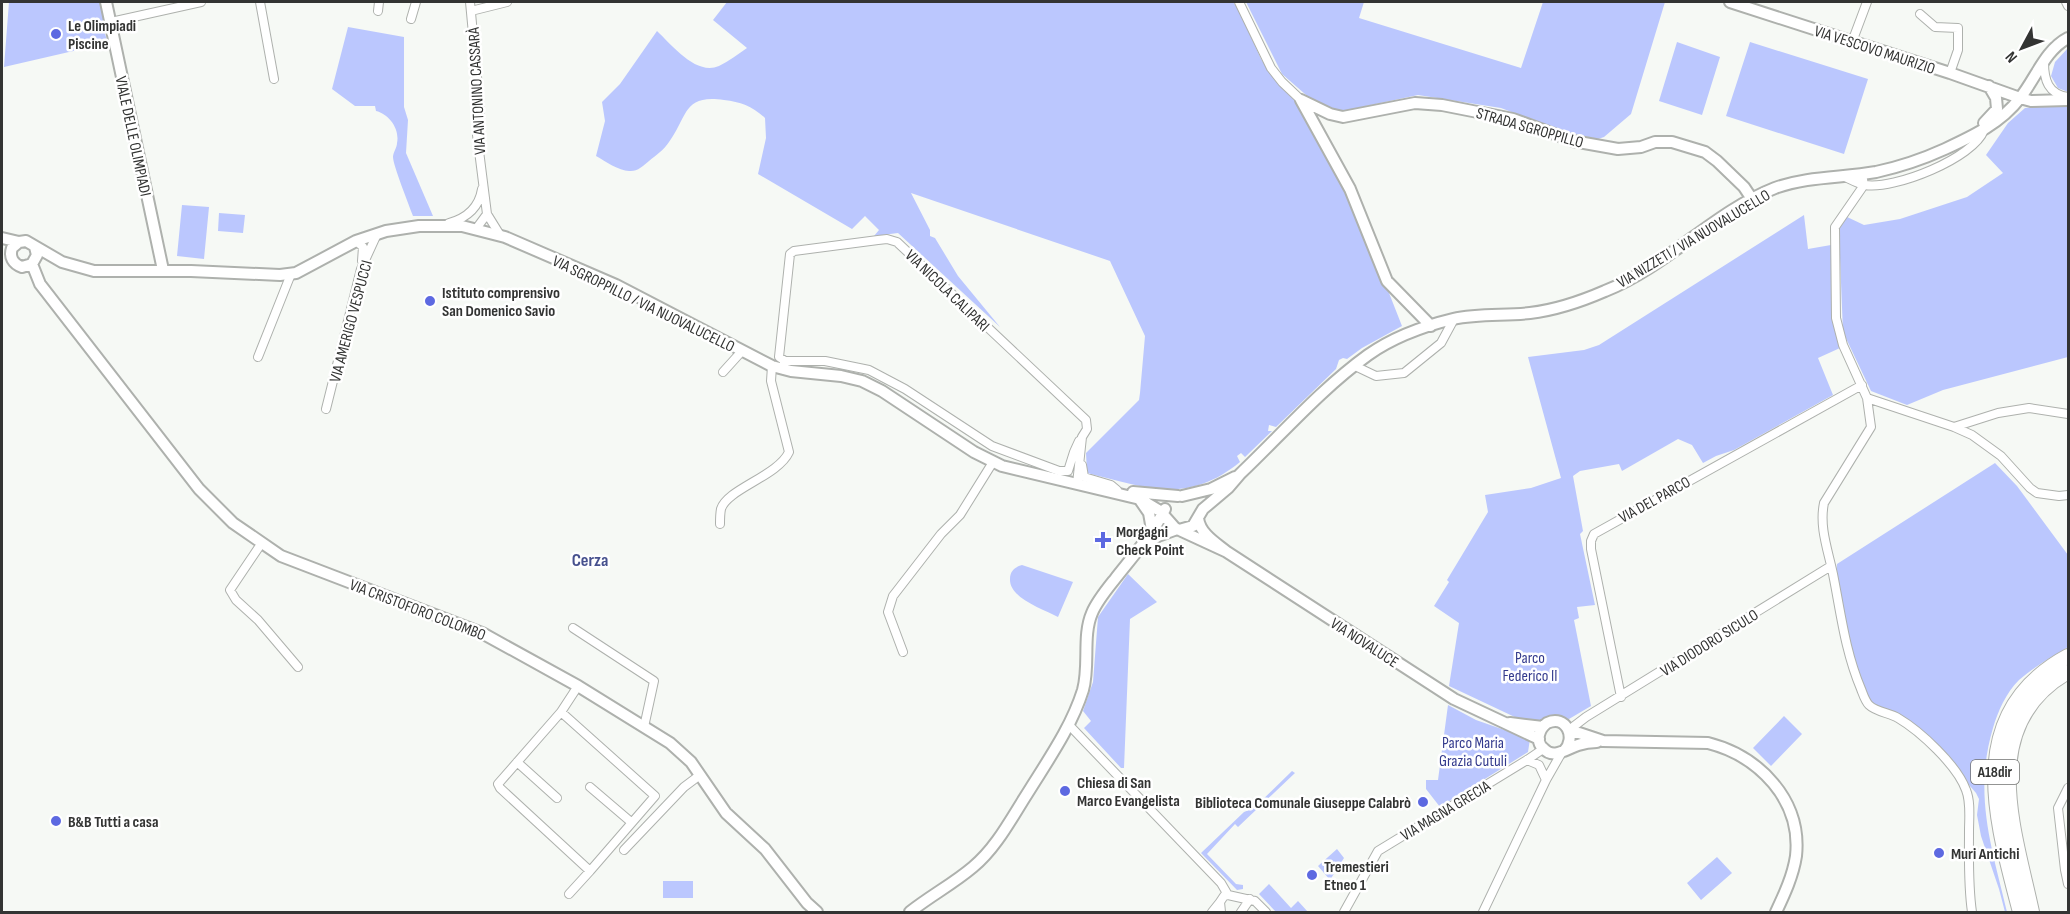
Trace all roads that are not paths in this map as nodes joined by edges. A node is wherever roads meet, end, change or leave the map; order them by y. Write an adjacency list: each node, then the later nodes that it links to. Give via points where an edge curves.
1 (106, 2): 17 (main road, VIALE DELLE OLIMPIADI)
2 (201, 2): 17 (street)
3 (260, 2): 22 (street)
4 (379, 2): 13 (street)
5 (416, 2): 16 (street)
6 (470, 2): 14 (street, VIA ANTONINO CASSARÀ)
7 (507, 2): 14 (street)
8 (1239, 2): 26 (street, STRADA SGROPPILLO, via 1271,68)
9 (1730, 2): 19 (main road, VIA VESCOVO MAURIZIO)
10 (1867, 2): 19 (street)
11 (2066, 2): 12 (street)
12 (2068, 6)
13 (378, 11)
14 (471, 11): 30 (street, VIA ANTONINO CASSARÀ)
15 (1920, 15): 21 (street, via 1935,27 1958,28 1958,50)
16 (411, 19)
17 (111, 22): 47 (main road, VIALE DELLE OLIMPIADI)
18 (2068, 38): 20 (main road)
19 (1852, 42): 21 (main road, VIA VESCOVO MAURIZIO)
20 (2044, 62): 24 (main road); 25 (street, via 2049,87)
21 (1950, 73): 23 (main road, VIA VESCOVO MAURIZIO)
22 (274, 79)
23 (1989, 86): 24 (main road, VIA VESCOVO MAURIZIO); 28 (main road, via 1997,109)
24 (2020, 98): 25 (main road, VIA VESCOVO MAURIZIO); 27 (main road)
25 (2068, 99)
26 (1301, 100): 31 (main road, STRADA SGROPPILLO, via 1343,117 1415,104 1442,105 1513,119 1573,141 1618,149 1672,142 1717,160); 51 (main road, via 1350,189 1387,281)
27 (1984, 130): 28 (main road); 29 (street, via 1968,150 1924,172 1878,186)
28 (1960, 141): 29 (main road, VIA NIZZETI / VIA NUOVALUCELLO)
29 (1863, 179): 31 (main road, VIA NIZZETI / VIA NUOVALUCELLO, via 1841,176 1795,182); 57 (street, via 1834,233 1837,326)
30 (483, 181): 32 (street); 33 (street, VIA ANTONINO CASSARÀ)
31 (1752, 199): 50 (main road, VIA NIZZETI / VIA NUOVALUCELLO, via 1608,291 1532,313)
32 (472, 211): 34 (street); 35 (street)
33 (487, 214): 35 (street); 37 (street)
34 (443, 225): 35 (main road, VIA SGROPPILLO / VIA NUOVALUCELLO); 36 (main road, VIA SGROPPILLO / VIA NUOVALUCELLO)
35 (476, 229): 37 (main road, VIA SGROPPILLO / VIA NUOVALUCELLO)
36 (377, 234): 39 (main road, VIA SGROPPILLO / VIA NUOVALUCELLO); 46 (street, VIA AMERIGO VESPUCCI)
37 (500, 236): 52 (main road, VIA SGROPPILLO / VIA NUOVALUCELLO, via 616,285)
38 (2, 238): 40 (main road)
39 (356, 241): 46 (street, via 363,249); 48 (main road, VIA SGROPPILLO / VIA NUOVALUCELLO)
40 (19, 242): 42 (main road); 44 (main road, via 12,248)
41 (2, 246): 44 (main road)
42 (35, 247): 43 (main road); 45 (main road)
43 (62, 262): 45 (main road); 47 (main road, VIA SGROPPILLO / VIA NUOVALUCELLO, via 94,271)
44 (14, 263): 45 (main road, via 22,267); 49 (main road)
45 (33, 264): 49 (main road)
46 (361, 269): 59 (street, VIA AMERIGO VESPUCCI)
47 (163, 270): 48 (main road, VIA SGROPPILLO / VIA NUOVALUCELLO)
48 (291, 274): 53 (street)
49 (40, 284): 78 (main road, VIA CRISTOFORO COLOMBO, via 199,489)
50 (1454, 319): 51 (main road, VIA NIZZETI / VIA NUOVALUCELLO); 55 (street, via 1441,343 1404,373 1376,375)
51 (1431, 326): 55 (main road, VIA NIZZETI / VIA NUOVALUCELLO, via 1369,354)
52 (742, 351): 54 (main road, VIA SGROPPILLO / VIA NUOVALUCELLO); 56 (street)
53 (258, 357)
54 (780, 366): 62 (street, VIA NICOLA CALIPARI, via 790,254 892,240 902,245 1086,420 1087,429); 64 (main road, VIA SGROPPILLO / VIA NUOVALUCELLO, via 872,385); 66 (street, via 825,361 869,370 992,446); 75 (street, via 771,381 789,452 774,469 730,497 721,509)
55 (1355, 366): 65 (main road)
56 (723, 372)
57 (1862, 385): 58 (street); 88 (street, VIA DEL PARCO, via 1594,534 1591,549)
58 (1867, 398): 61 (street); 81 (street, via 1871,427 1822,512)
59 (326, 409)
60 (2068, 414): 61 (street, via 2037,408 2018,410)
61 (1954, 427): 70 (street, via 1994,450 2037,493)
62 (1082, 437): 63 (street, VIA NICOLA CALIPARI); 66 (street, via 1068,471)
63 (1080, 455): 67 (street, VIA NICOLA CALIPARI); 69 (street, via 1084,477)
64 (993, 462): 66 (main road, VIA SGROPPILLO / VIA NUOVALUCELLO); 83 (street, via 960,515 893,596 888,612)
65 (1240, 474): 71 (main road, via 1211,489); 74 (main road)
66 (1058, 475): 67 (main road, VIA SGROPPILLO / VIA NUOVALUCELLO)
67 (1077, 484): 68 (main road, VIA SGROPPILLO / VIA NUOVALUCELLO)
68 (1102, 490): 69 (main road); 72 (main road)
69 (1117, 490): 71 (main road)
70 (2068, 495)
71 (1180, 496): 73 (main road, via 1170,501); 74 (main road, via 1194,501)
72 (1140, 499): 73 (main road); 77 (main road, via 1149,513)
73 (1164, 513): 76 (main road, via 1171,526); 77 (main road)
74 (1198, 517): 76 (main road, via 1189,528); 80 (main road, via 1201,529)
75 (720, 524)
76 (1178, 529): 79 (main road, via 1158,536); 80 (main road)
77 (1152, 530): 79 (main road)
78 (261, 544): 85 (street, via 230,590); 87 (main road, VIA CRISTOFORO COLOMBO, via 302,565 482,633)
79 (1136, 552): 91 (main road, via 1091,614 1083,687)
80 (1227, 552): 90 (main road, VIA NOVALUCE, via 1454,699)
81 (1831, 566): 88 (street, VIA DIODORO SICULO); 123 (street, via 1852,668 1868,704 1909,726 1950,762 1966,790)
82 (573, 628): 92 (street, via 654,681)
83 (903, 652)
84 (2068, 656): 124 (highway, A18dir, via 2023,694 2007,719 1995,760 1997,818)
85 (298, 668)
86 (2068, 672): 125 (highway, A18dir, via 2035,700 2011,752 2011,819)
87 (578, 686): 89 (street); 92 (main road, VIA CRISTOFORO COLOMBO)
88 (1620, 697): 94 (street, VIA DIODORO SICULO)
89 (561, 712): 99 (street); 106 (street, via 655,796)
90 (1507, 723): 93 (main road); 96 (main road)
91 (1069, 725): 110 (street); 115 (main road, via 990,849 974,866)
92 (644, 727): 101 (main road, VIA CRISTOFORO COLOMBO, via 682,753)
93 (1543, 727): 94 (main road, via 1554,722); 96 (main road)
94 (1567, 729): 95 (main road); 97 (main road, via 1569,745)
95 (1603, 741): 97 (main road); 122 (main road, via 1708,743 1745,757 1766,775 1787,805 1796,842 1792,873)
96 (1543, 747): 97 (main road); 98 (street, VIA MAGNA GRECIA); 100 (street)
97 (1563, 751): 100 (street)
98 (1527, 760): 102 (street, via 1539,765); 120 (street, VIA MAGNA GRECIA, via 1378,851)
99 (517, 762): 105 (street); 108 (street, via 499,781 500,788)
100 (1554, 765): 102 (street)
101 (700, 775): 107 (street); 114 (main road, VIA CRISTOFORO COLOMBO, via 726,813 765,849)
102 (1546, 780): 121 (street)
103 (590, 787): 106 (street)
104 (2068, 788): 109 (street, via 2058,808)
105 (557, 798)
106 (632, 822): 108 (street)
107 (624, 850)
108 (590, 871): 111 (street)
109 (2068, 884)
110 (1226, 892): 112 (street); 113 (street)
111 (569, 894)
112 (1250, 899): 118 (street); 119 (street)
113 (1220, 902): 116 (street); 117 (street)
114 (817, 912)
115 (910, 912)
116 (1212, 912)
117 (1221, 912)
118 (1241, 912)
119 (1266, 912)
120 (1344, 912)
121 (1483, 912)
122 (1776, 912)
123 (1972, 912)
124 (2020, 912)
125 (2032, 912)

